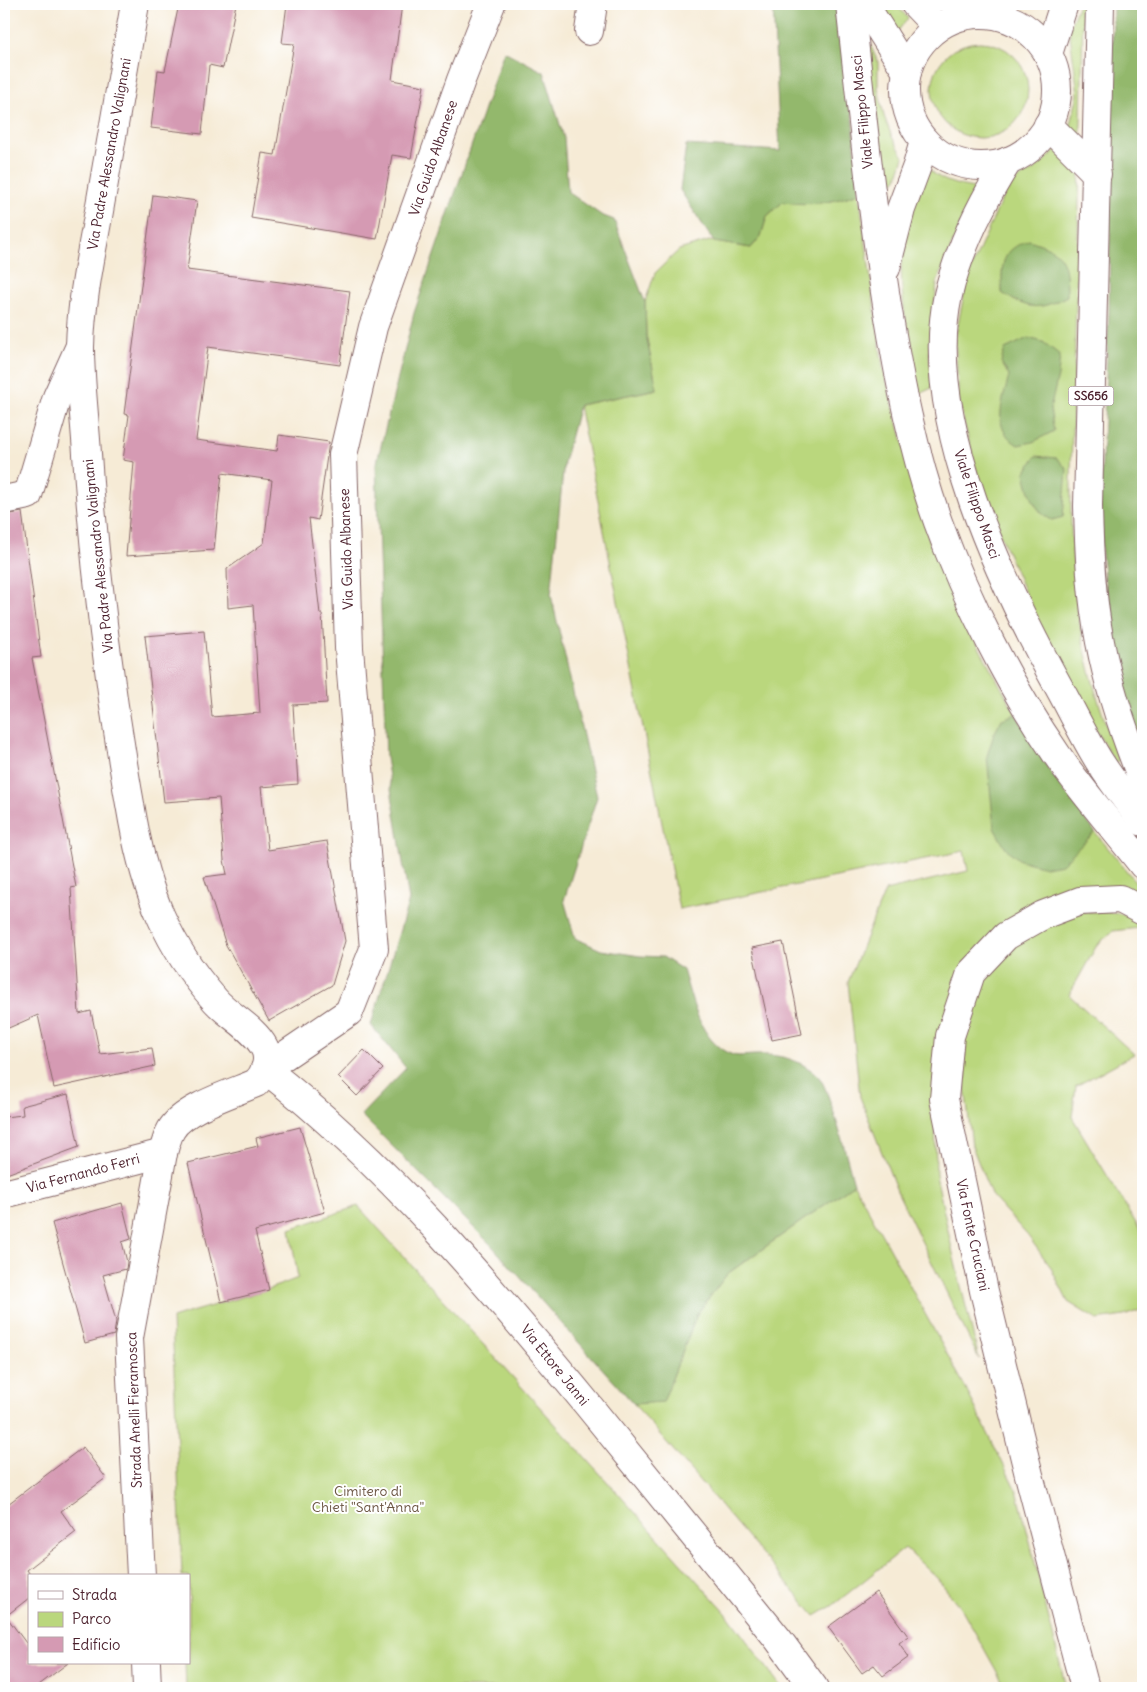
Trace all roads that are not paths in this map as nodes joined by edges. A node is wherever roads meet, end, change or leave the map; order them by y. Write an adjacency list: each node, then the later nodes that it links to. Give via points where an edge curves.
1 (135, 4): 19 (main road, Via Padre Alessandro Valignani, via 86,284)
2 (492, 4): 25 (main road, Via Guido Albanese, via 461,80 373,327 343,455 349,648 374,949 349,1012)
3 (593, 4): 11 (main road)
4 (850, 4): 18 (main road, Viale Filippo Masci, via 875,235)
5 (864, 4): 13 (main road)
6 (915, 4): 10 (main road)
7 (1064, 4): 12 (main road)
8 (1100, 4): 17 (main road, SS656)
9 (994, 9): 10 (main road, via 953,18); 12 (main road, via 1024,27)
10 (937, 27): 13 (main road, via 913,54)
11 (589, 31)
12 (1048, 54): 14 (main road, via 1057,89)
13 (907, 72): 15 (main road, via 904,90 907,108 913,126)
14 (1048, 125): 16 (main road, via 1038,140); 17 (main road)
15 (924, 140): 16 (main road, via 938,153 971,166); 18 (main road, Viale Filippo Masci, via 901,209)
16 (1008, 161): 22 (main road, Viale Filippo Masci, via 961,252 948,296 943,348 956,442 994,555 1030,635 1100,763)
17 (1097, 174): 21 (main road, SS656, via 1088,506 1090,576 1112,694)
18 (883, 279): 23 (main road, Viale Filippo Masci, via 915,451 938,524 964,585 995,650 1056,753)
19 (80, 346): 20 (main road, via 57,397 28,495); 25 (main road, Via Padre Alessandro Valignani, via 92,527 118,731 140,856 150,893 190,972 222,1008 265,1048)
20 (4, 500)
21 (1143, 781)
22 (1143, 822)
23 (1143, 865)
24 (1143, 911): 32 (main road, Via Fonte Cruciani, via 1120,899 1080,902 1043,915 1006,936 971,973 950,1036 944,1099 984,1291)
25 (266, 1069): 26 (main road, Via Guido Albanese, via 256,1083 197,1109); 31 (main road, Via Ettore Janni, via 313,1106 391,1180 510,1311 778,1639)
26 (167, 1141): 27 (main road, Via Fernando Ferri); 28 (main road, Strada Anelli Fieramosca, via 129,1338)
27 (4, 1194)
28 (141, 1574)
29 (146, 1664): 30 (main road)
30 (147, 1688)
31 (814, 1688)
32 (1085, 1688)

